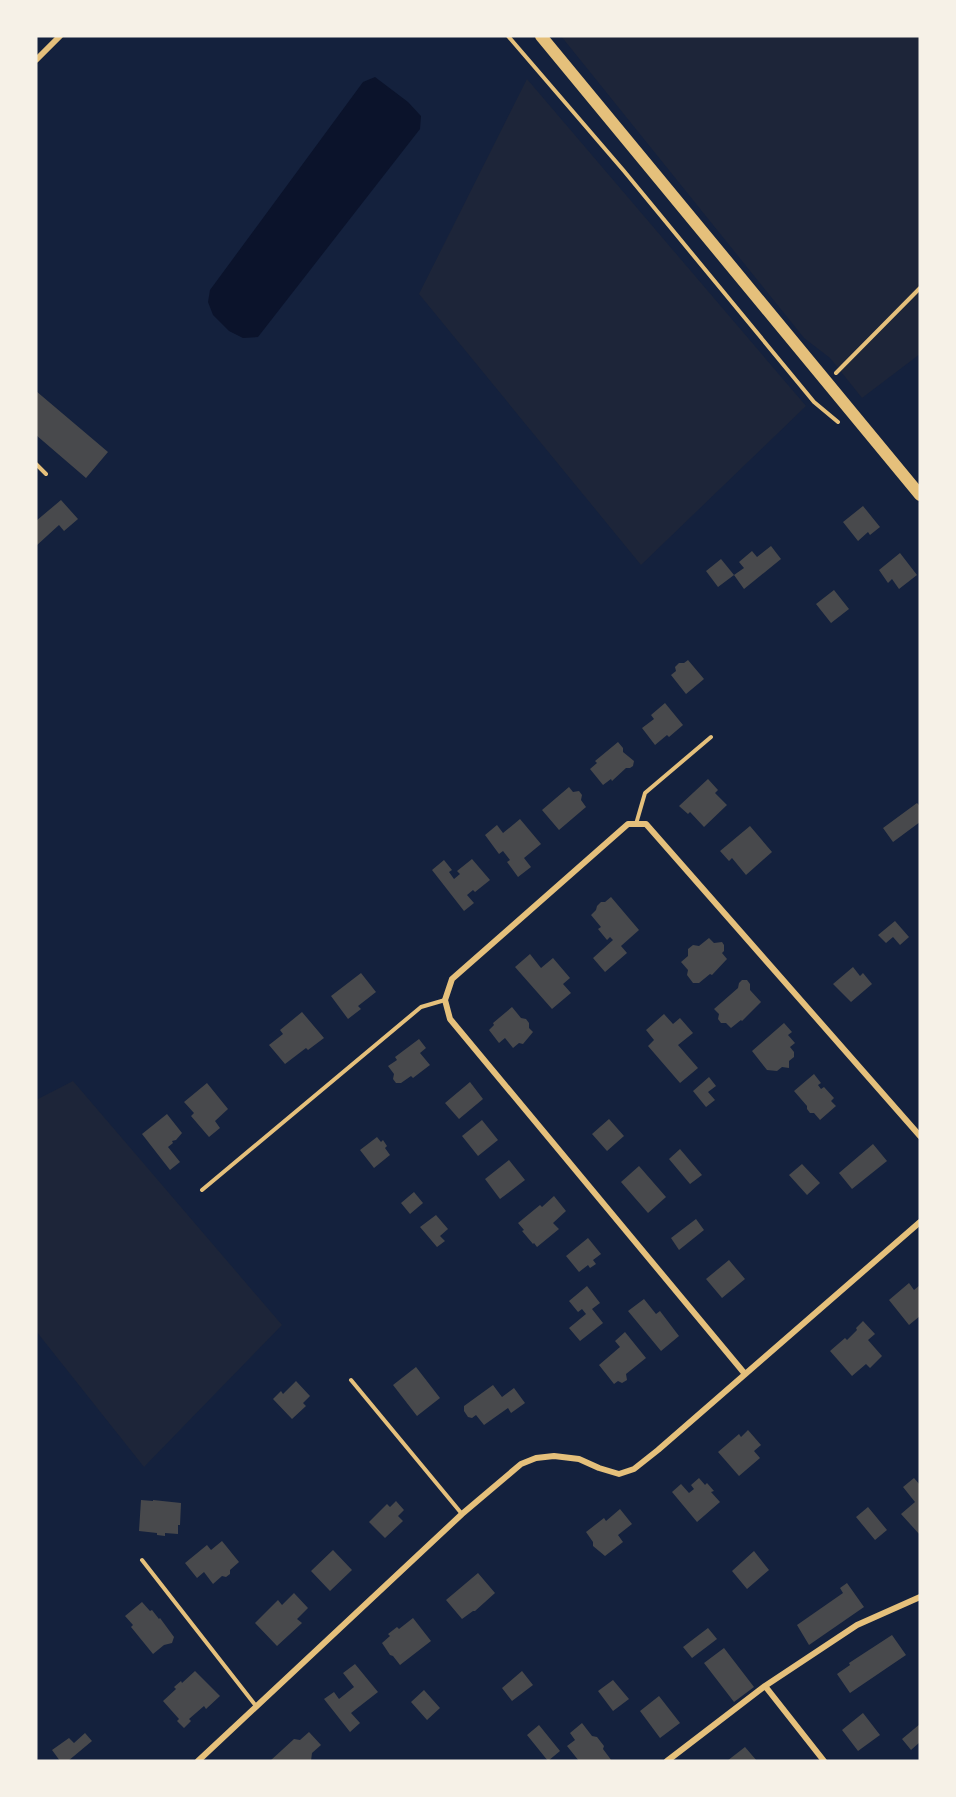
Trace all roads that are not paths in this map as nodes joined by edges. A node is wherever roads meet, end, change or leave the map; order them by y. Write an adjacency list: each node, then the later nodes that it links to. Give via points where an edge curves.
1 (60, 36): 3 (street)
2 (541, 36): 6 (main road)
3 (36, 60)
4 (36, 464): 5 (lane)
5 (46, 474)
6 (920, 495)
7 (711, 736): 8 (lane, via 645,793)
8 (636, 824): 9 (street, via 628,824 452,979); 10 (street, via 646,824)
9 (445, 1000): 11 (lane, via 421,1007); 13 (street, via 450,1019)
10 (920, 1136)
11 (202, 1190)
12 (920, 1222): 13 (street)
13 (745, 1374): 15 (street, via 634,1469 620,1474 579,1459 536,1458 521,1464)
14 (351, 1380): 15 (lane)
15 (462, 1514): 19 (street)
16 (142, 1560): 19 (lane)
17 (920, 1597): 18 (street, via 857,1625)
18 (765, 1686): 21 (street); 22 (street)
19 (256, 1706): 20 (street)
20 (198, 1761)
21 (667, 1761)
22 (824, 1761)

